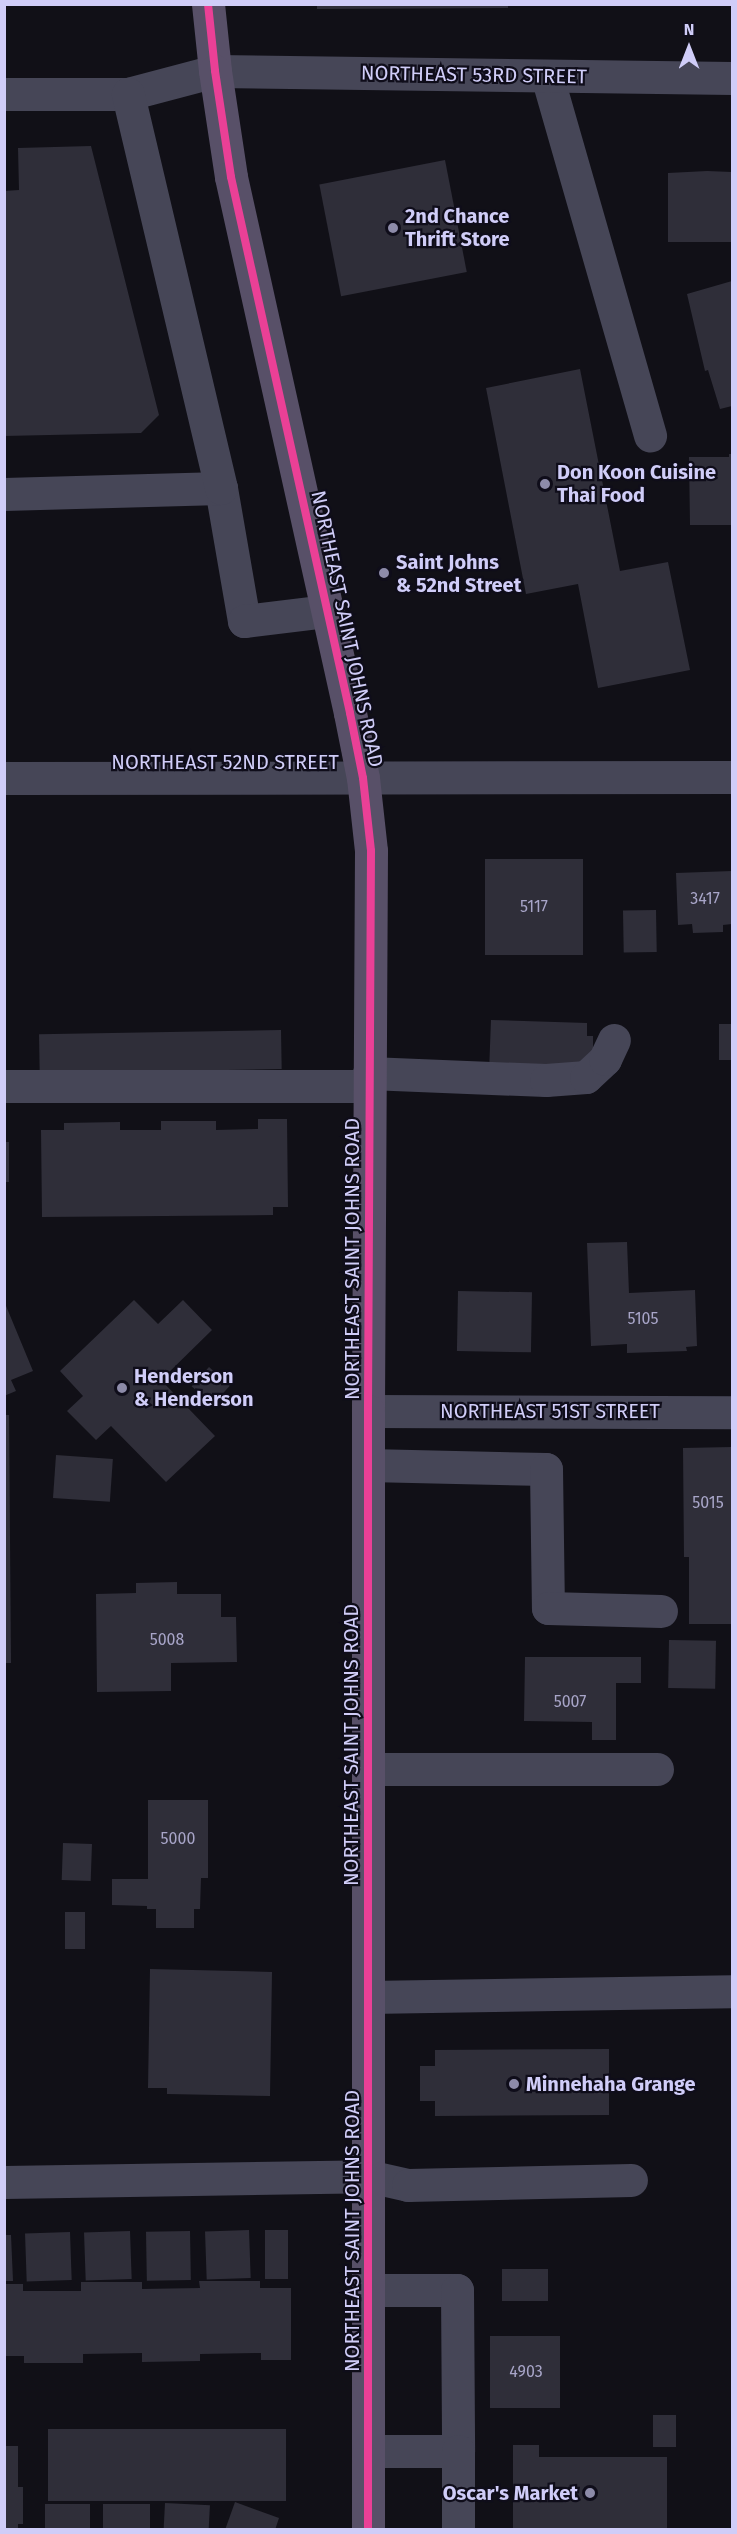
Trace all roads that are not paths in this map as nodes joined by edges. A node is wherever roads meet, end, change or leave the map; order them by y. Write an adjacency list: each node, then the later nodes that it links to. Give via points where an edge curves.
1 (208, 4): 2 (main road, NORTHEAST SAINT JOHNS ROAD)
2 (214, 71): 3 (street, NORTHEAST 53RD STREET); 6 (street, NORTHEAST 53RD STREET); 10 (main road, NORTHEAST SAINT JOHNS ROAD, via 231,177)
3 (547, 76): 4 (street, NORTHEAST 53RD STREET); 7 (street)
4 (732, 78)
5 (4, 94): 6 (street, NORTHEAST 53RD STREET)
6 (128, 94): 8 (street)
7 (650, 436)
8 (221, 488): 9 (street); 10 (street, via 244,621)
9 (4, 494)
10 (327, 610): 13 (main road, NORTHEAST SAINT JOHNS ROAD)
11 (732, 777): 13 (street, NORTHEAST 52ND STREET)
12 (4, 778): 13 (street, NORTHEAST 52ND STREET)
13 (363, 778): 15 (main road, NORTHEAST SAINT JOHNS ROAD, via 371,851)
14 (615, 1040): 15 (street, via 605,1059 586,1077)
15 (369, 1079): 16 (street); 17 (main road, NORTHEAST SAINT JOHNS ROAD)
16 (4, 1086)
17 (368, 1411): 18 (street, NORTHEAST 51ST STREET); 19 (main road, NORTHEAST SAINT JOHNS ROAD)
18 (732, 1412)
19 (368, 1465): 20 (street, via 546,1469 548,1608); 21 (main road, NORTHEAST SAINT JOHNS ROAD)
20 (661, 1611)
21 (368, 1769): 22 (street); 24 (main road, NORTHEAST SAINT JOHNS ROAD)
22 (657, 1770)
23 (732, 1991): 24 (street)
24 (368, 1997): 25 (main road, NORTHEAST SAINT JOHNS ROAD)
25 (368, 2176): 26 (street, via 408,2185); 27 (street); 28 (main road, NORTHEAST SAINT JOHNS ROAD)
26 (631, 2180)
27 (4, 2182)
28 (368, 2290): 29 (main road, NORTHEAST SAINT JOHNS ROAD); 30 (street, via 457,2290)
29 (368, 2451): 30 (street); 31 (main road, NORTHEAST SAINT JOHNS ROAD)
30 (458, 2451): 32 (street)
31 (368, 2529)
32 (458, 2529)

